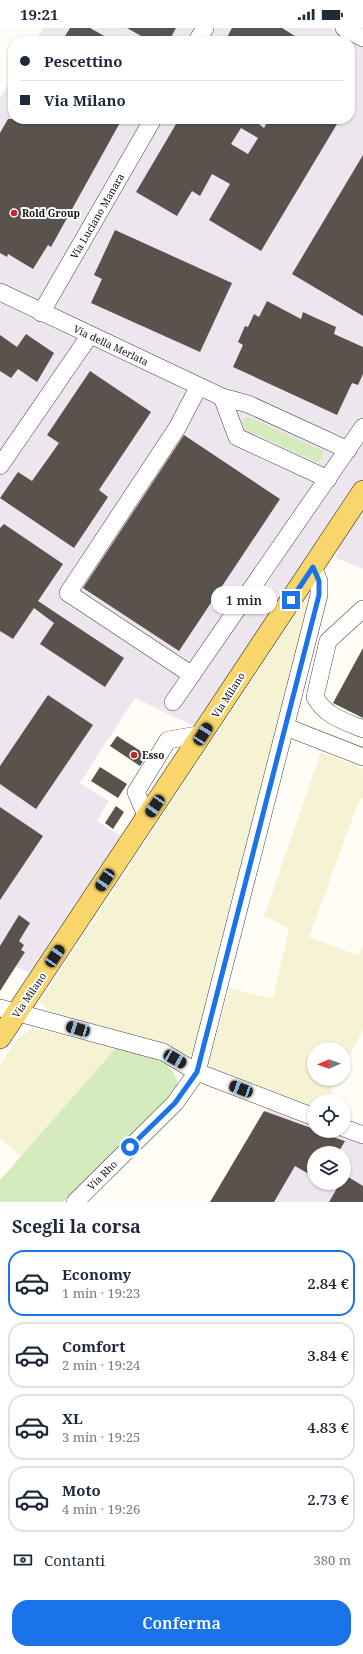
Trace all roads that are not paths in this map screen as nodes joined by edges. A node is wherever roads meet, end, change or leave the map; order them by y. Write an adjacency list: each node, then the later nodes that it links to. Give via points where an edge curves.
1 (344, 28): 2 (street)
2 (363, 38)
3 (150, 124): 5 (street, Via Luciano Manara)
4 (0, 292): 5 (street, Via della Merlata)
5 (41, 312): 6 (street, Via della Merlata)
6 (90, 335): 7 (street, Via della Merlata); 11 (street)
7 (199, 386): 8 (street, Via della Merlata); 16 (street, via 176,428 68,593)
8 (222, 397): 10 (street, Via della Merlata, via 248,404); 12 (street, via 237,437)
9 (363, 427): 10 (street)
10 (348, 450): 12 (street)
11 (0, 466)
12 (328, 479): 16 (street)
13 (363, 491): 14 (main road, Via Milano)
14 (313, 567): 18 (street, Via Rho, via 319,581 319,595); 21 (main road, Via Milano, via 147,818)
15 (363, 609): 19 (street, via 328,641 315,697 319,705 330,715)
16 (192, 675): 17 (street)
17 (174, 702)
18 (286, 727): 20 (street); 23 (street, Via Rho)
19 (363, 729)
20 (363, 757)
21 (9, 1010): 22 (main road, Via Milano); 23 (street, via 163,1052)
22 (0, 1038)
23 (197, 1072): 24 (street); 27 (street, Via Rho, via 175,1103)
24 (307, 1114)
25 (351, 1131): 26 (street)
26 (363, 1135)
27 (74, 1202)

